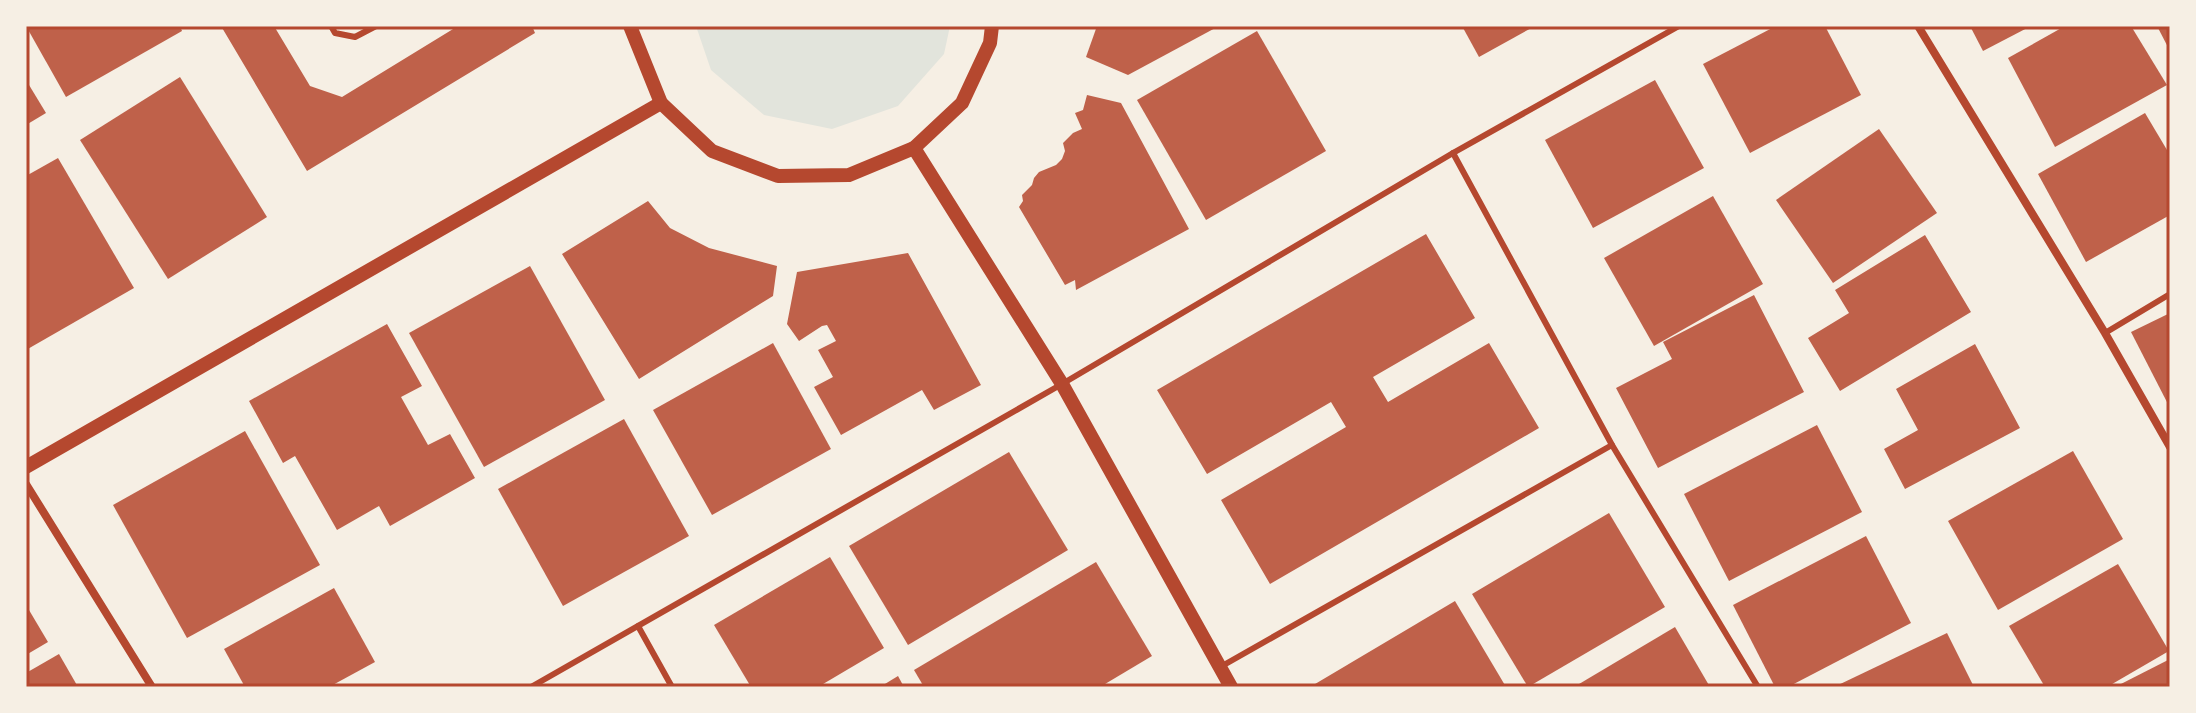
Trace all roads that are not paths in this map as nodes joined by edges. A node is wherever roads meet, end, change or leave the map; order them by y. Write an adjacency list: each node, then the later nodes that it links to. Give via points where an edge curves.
1 (331, 26): 2 (lane, via 335,33 355,37)
2 (376, 26)
3 (630, 26): 7 (street)
4 (992, 26): 8 (street, via 990,43 962,103)
5 (1679, 26): 9 (lane)
6 (1918, 26): 11 (street)
7 (661, 103): 8 (street, via 712,151 778,176 849,175); 15 (street)
8 (914, 148): 12 (street)
9 (1453, 153): 12 (lane); 13 (lane)
10 (2170, 294): 11 (lane)
11 (2105, 333): 14 (street)
12 (1062, 384): 17 (lane); 18 (street)
13 (1612, 445): 18 (lane); 23 (lane)
14 (2170, 447)
15 (26, 467)
16 (26, 484): 19 (street)
17 (638, 626): 20 (lane); 21 (lane)
18 (1220, 668): 22 (street)
19 (152, 687)
20 (531, 687)
21 (672, 687)
22 (1231, 687)
23 (1758, 687)

